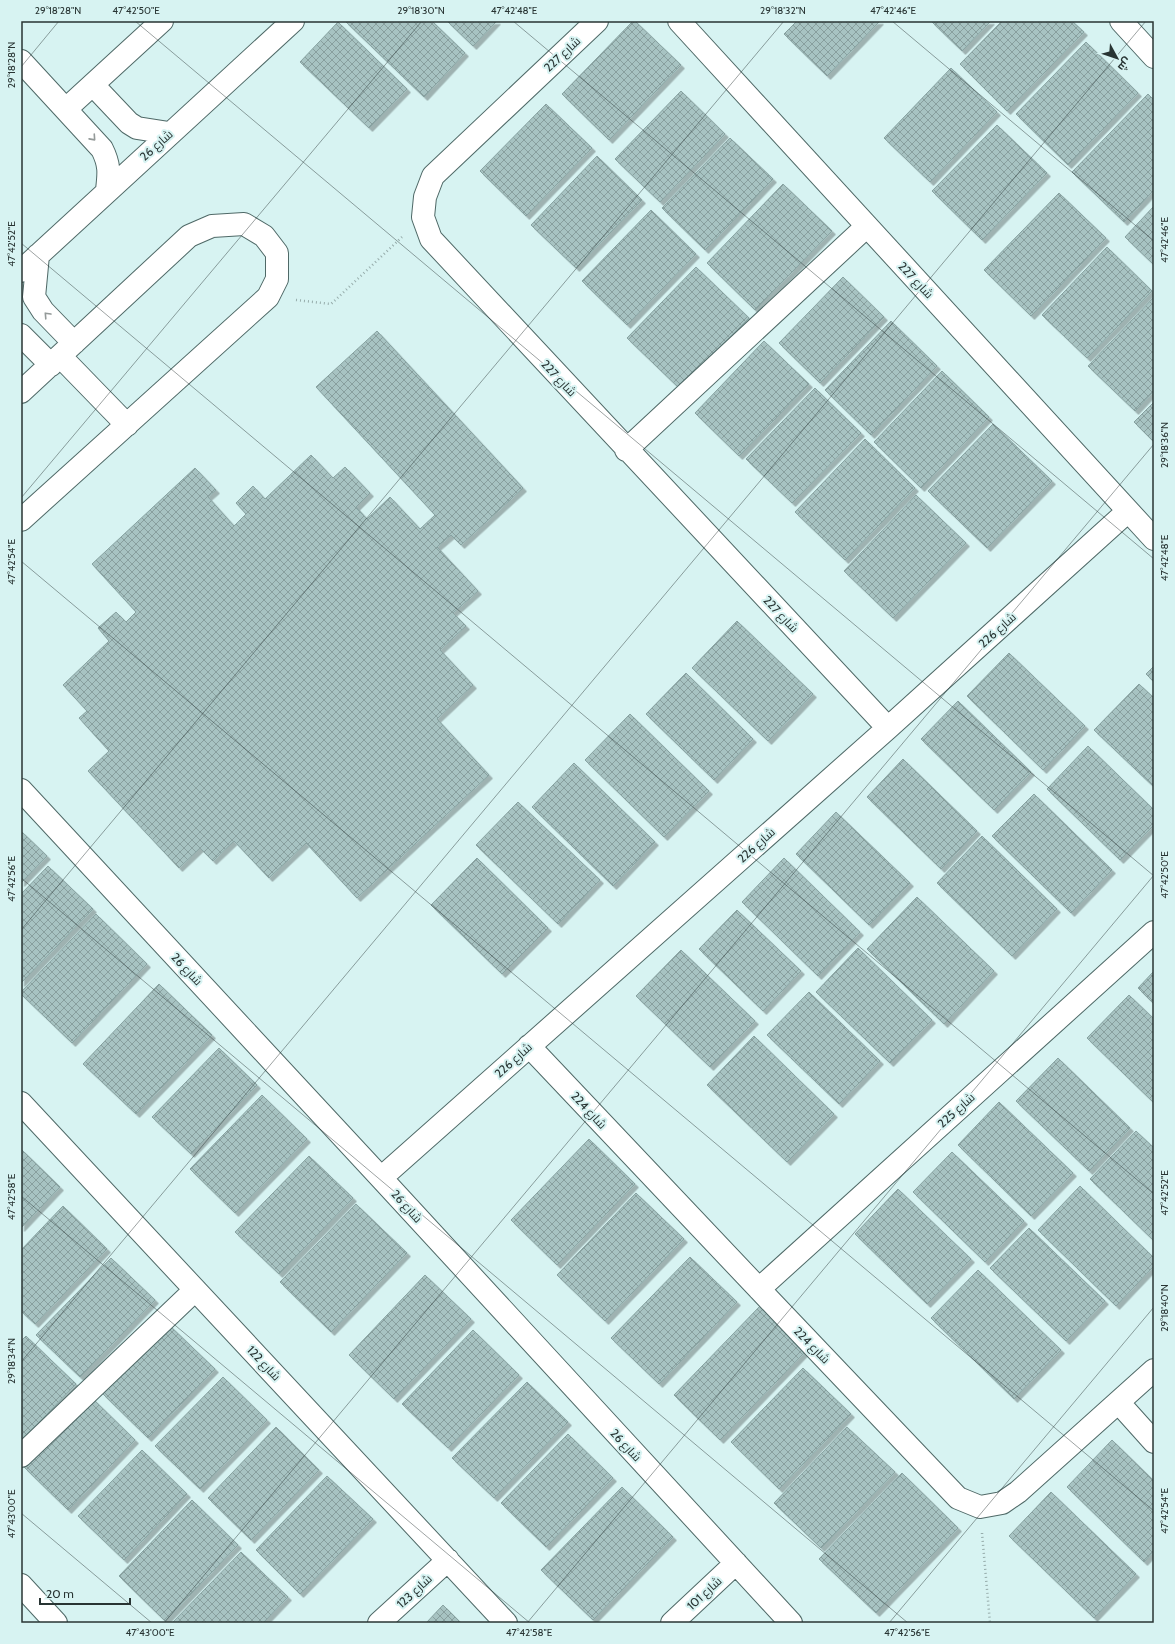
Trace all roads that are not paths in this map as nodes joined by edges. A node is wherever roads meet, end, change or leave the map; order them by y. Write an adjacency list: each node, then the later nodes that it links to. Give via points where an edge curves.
1 (162, 21): 8 (street)
2 (293, 21): 10 (street, شارع 26)
3 (597, 21): 19 (street, شارع 227, via 433,176 425,197 423,217 431,239 451,262)
4 (679, 21): 12 (street, شارع 227)
5 (1121, 21): 6 (street)
6 (1154, 57)
7 (21, 61): 9 (street)
8 (93, 85): 9 (street); 10 (street, via 129,123 137,128)
9 (66, 109): 11 (street, one-way to 11, via 102,149 109,171)
10 (169, 134): 11 (street, شارع 26)
11 (107, 190): 13 (street, شارع 26)
12 (867, 226): 19 (street); 20 (street, شارع 227)
13 (38, 255): 14 (street, شارع 26); 16 (street, one-way to 13, via 34,297)
14 (21, 271)
15 (21, 335): 16 (street)
16 (62, 354): 17 (street); 18 (street); 18 (street, via 189,236 212,226 244,224 264,236 276,253 277,279 268,297)
17 (21, 392)
18 (127, 425): 21 (street)
19 (626, 450): 23 (street, شارع 227)
20 (1128, 511): 22 (street, شارع 227); 23 (street, شارع 226)
21 (21, 520)
22 (1154, 539)
23 (888, 728): 26 (street, شارع 226)
24 (21, 790): 28 (street, شارع 26)
25 (1154, 932): 29 (street, شارع 225)
26 (529, 1046): 28 (street, شارع 226); 29 (street, شارع 224)
27 (21, 1104): 30 (street, شارع 122)
28 (381, 1178): 36 (street, شارع 26)
29 (759, 1289): 32 (street, شارع 224, via 958,1498 980,1507 1002,1503 1018,1492)
30 (195, 1290): 34 (street); 35 (street, شارع 122)
31 (1154, 1370): 32 (street)
32 (1119, 1403): 33 (street)
33 (1154, 1442)
34 (21, 1456)
35 (448, 1560): 39 (street, شارع 123); 40 (street, شارع 122)
36 (736, 1563): 41 (street, شارع 101); 42 (street, شارع 26)
37 (21, 1585): 38 (street)
38 (56, 1623)
39 (379, 1623)
40 (506, 1623)
41 (672, 1623)
42 (791, 1623)

